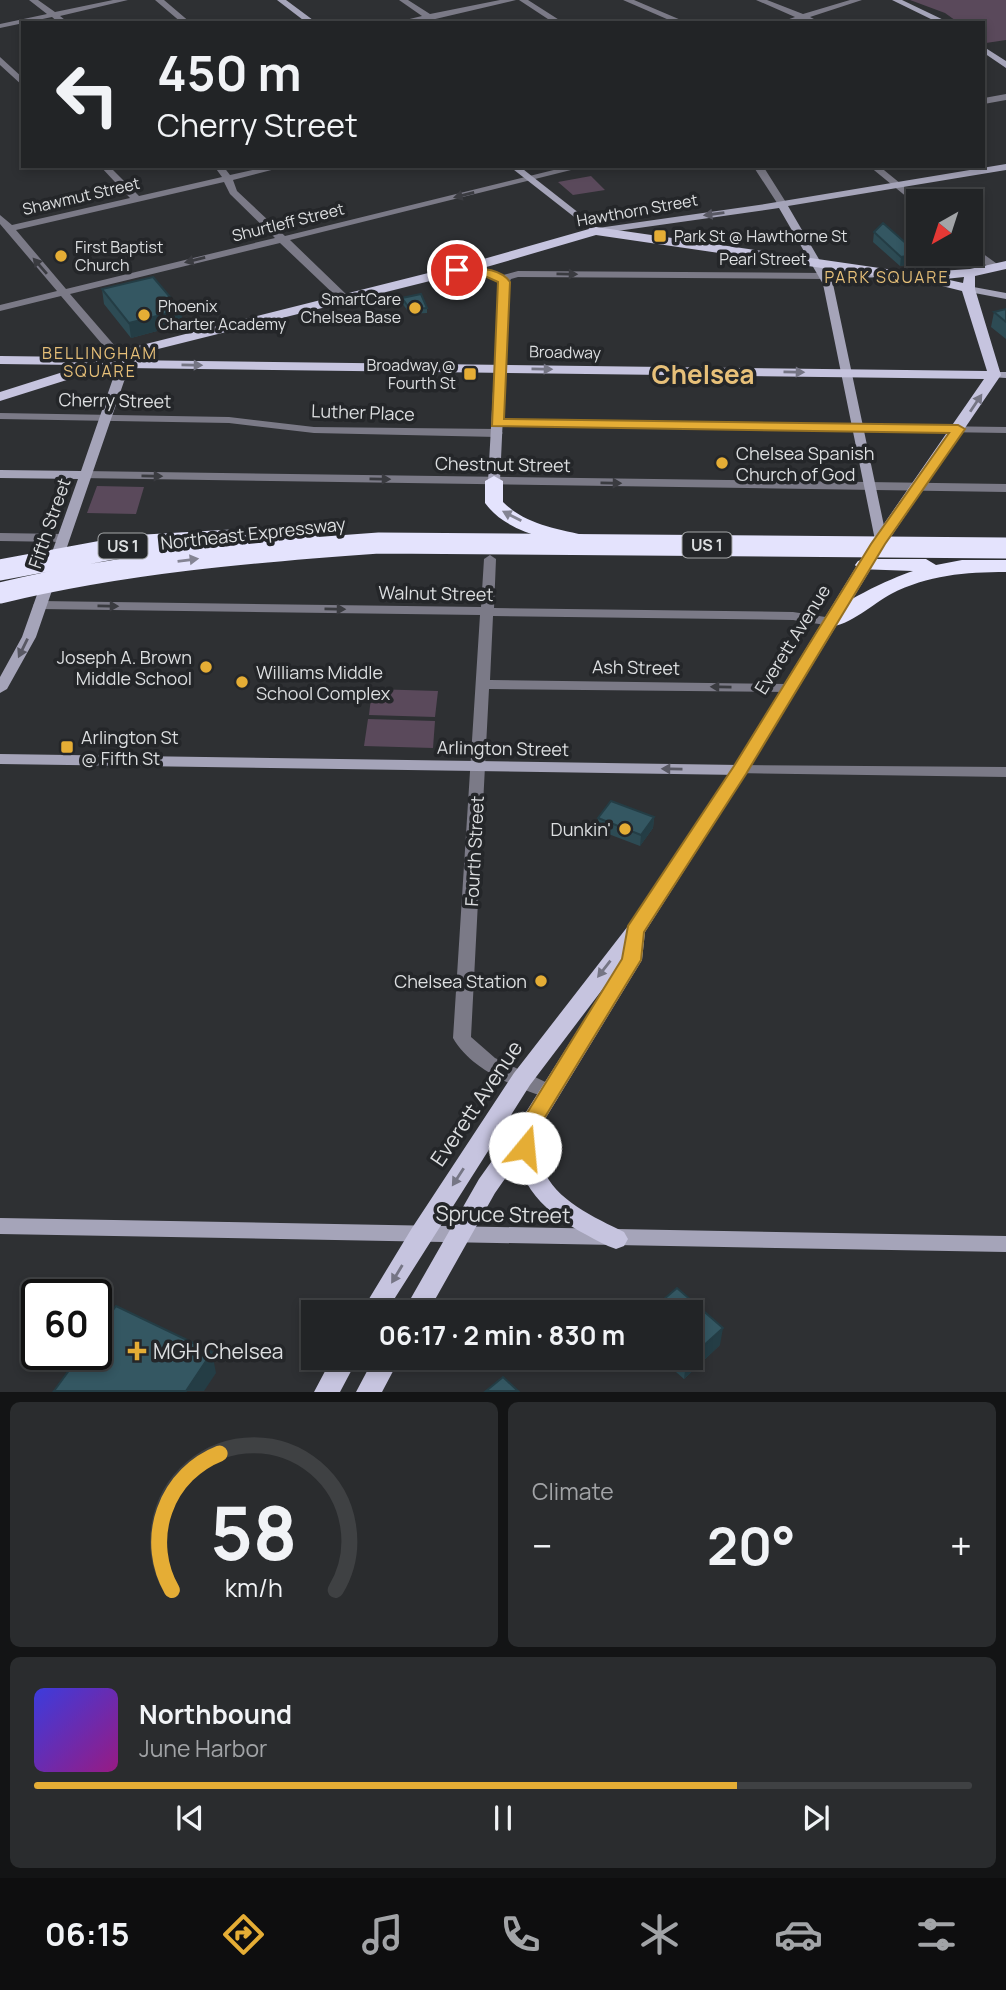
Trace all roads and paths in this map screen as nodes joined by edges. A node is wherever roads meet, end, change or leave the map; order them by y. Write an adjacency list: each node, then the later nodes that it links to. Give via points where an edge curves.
1 (33, 0): 12 (street)
2 (124, 0): 12 (street)
3 (159, 0): 17 (street)
4 (281, 0): 18 (street)
5 (403, 0): 13 (street)
6 (512, 0): 13 (street)
7 (523, 0): 21 (street)
8 (627, 0): 22 (street)
9 (760, 0): 14 (street)
10 (858, 0): 14 (street)
11 (896, 0): 25 (street)
12 (55, 15): 15 (street); 16 (street)
13 (429, 17): 19 (street); 20 (street)
14 (802, 17): 23 (street); 24 (street)
15 (25, 21)
16 (62, 21)
17 (185, 21)
18 (310, 21)
19 (408, 21)
20 (435, 21)
21 (557, 21)
22 (679, 21)
23 (789, 21)
24 (813, 21)
25 (942, 21)
26 (21, 22): 27 (street)
27 (0, 26)
28 (985, 50): 30 (street)
29 (0, 60): 31 (street)
30 (1006, 65)
31 (21, 81)
32 (1006, 97): 33 (street)
33 (985, 101)
34 (1006, 167): 44 (street, Hawthorn Street)
35 (106, 168): 46 (street)
36 (219, 168): 42 (street)
37 (274, 168): 42 (street, Shawmut Street)
38 (516, 168): 43 (street)
39 (575, 168): 43 (street, Shurtleff Street)
40 (759, 168): 47 (street)
41 (875, 168): 44 (street)
42 (227, 179): 46 (street, Shawmut Street); 51 (street, via 230,190)
43 (530, 179): 50 (street); 51 (street, Shurtleff Street, one-way to 51)
44 (896, 185): 45 (street); 47 (street, Hawthorn Street)
45 (906, 193)
46 (137, 200): 49 (street, Shawmut Street)
47 (782, 204): 50 (street, Hawthorn Street, one-way to 50); 57 (street)
48 (0, 218): 49 (street)
49 (9, 229): 64 (street, one-way to 49)
50 (596, 231): 52 (main road, Hawthorn Street); 54 (main road)
51 (282, 239): 64 (street, Shurtleff Street, one-way to 64); 66 (street)
52 (514, 255): 56 (main road, Hawthorn Street); 59 (street, via 500,265)
53 (984, 256): 55 (street)
54 (789, 261): 57 (main road); 61 (street, via 800,269)
55 (1001, 267): 58 (main road)
56 (457, 270): 62 (street, via 489,274 502,278); 66 (main road, Hawthorn Street)
57 (822, 271): 60 (main road); 61 (street, Pearl Street); 71 (street)
58 (981, 271): 60 (main road); 63 (main road, via 972,276)
59 (518, 274): 61 (street, Pearl Street, one-way to 61); 62 (street, via 507,277)
60 (888, 275): 63 (main road)
61 (792, 277)
62 (504, 284): 70 (street)
63 (968, 289): 65 (street); 72 (main road)
64 (63, 292): 67 (street, Shurtleff Street); 68 (street)
65 (1006, 296)
66 (344, 298): 68 (main road, Hawthorn Street)
67 (0, 308)
68 (120, 359): 69 (main road, Broadway); 70 (main road, Broadway, one-way to 70); 73 (main road); 75 (street, Fifth Street)
69 (0, 361): 73 (main road, via 19,365 28,373 23,384)
70 (500, 369): 71 (main road, Broadway, one-way to 71); 77 (street)
71 (847, 373): 72 (main road, Broadway); 78 (street)
72 (1000, 375): 79 (main road, Everett Avenue, one-way to 72)
73 (2, 396)
74 (0, 416): 75 (street, Cherry Street)
75 (104, 418): 76 (street, Cherry Street); 82 (street, Fifth Street)
76 (229, 420): 77 (street, Luther Place, via 314,430)
77 (497, 428): 78 (street); 83 (street)
78 (859, 428): 79 (street); 84 (street)
79 (958, 429): 80 (street); 85 (main road, Everett Avenue)
80 (1006, 430)
81 (0, 474): 82 (street, Chestnut Street)
82 (84, 475): 83 (street, Chestnut Street, one-way to 83); 88 (street, Fifth Street)
83 (494, 481): 84 (street, Chestnut Street, one-way to 84); 90 (highway, one-way to 83, via 572,538 510,516 494,503)
84 (871, 486): 85 (street, Chestnut Street); 89 (street)
85 (918, 487): 86 (street, Chestnut Street); 89 (main road, Everett Avenue)
86 (1006, 488)
87 (0, 537): 88 (street)
88 (62, 538): 98 (street, Fifth Street)
89 (881, 540): 93 (main road, Everett Avenue)
90 (625, 544): 91 (highway, Northeast Expressway / US 1, bridge); 96 (highway, Northeast Expressway / US 1, bridge, via 205,540 113,548)
91 (1006, 548): 97 (highway, Northeast Expressway / US 1, one-way to 91, bridge, via 120,569 379,543)
92 (490, 559): 99 (street, Fourth Street)
93 (865, 565): 94 (highway); 100 (main road, Everett Avenue)
94 (975, 566): 95 (highway); 100 (highway, via 911,575)
95 (1006, 566)
96 (0, 570)
97 (0, 593)
98 (40, 605): 99 (street, Walnut Street, one-way to 99); 103 (street, Fifth Street, one-way to 103, via 24,648)
99 (486, 611): 100 (street, Walnut Street, via 793,615); 101 (street, Fourth Street)
100 (832, 622): 102 (main road, Everett Avenue)
101 (483, 684): 102 (street, Ash Street, one-way to 101); 105 (street, Fourth Street)
102 (790, 688): 106 (main road, Everett Avenue)
103 (0, 689)
104 (0, 760): 105 (street, Arlington Street)
105 (478, 767): 106 (street, Arlington Street, one-way to 105); 109 (street, Fourth Street, via 462,1038 481,1058)
106 (740, 770): 107 (street, Arlington Street); 108 (main road, Everett Avenue)
107 (1006, 772)
108 (635, 931): 109 (main road, Everett Avenue, one-way to 109); 110 (main road, Everett Avenue, via 632,960)
109 (522, 1079): 110 (street, Fourth Street); 113 (main road, Everett Avenue, one-way to 113)
110 (550, 1092): 111 (main road, Everett Avenue)
111 (529, 1126): 114 (main road, Everett Avenue); 115 (main road, via 525,1148 529,1165 555,1203)
112 (0, 1226): 113 (street, Spruce Street)
113 (420, 1235): 114 (street, Spruce Street); 117 (main road, Everett Avenue, one-way to 117)
114 (460, 1235): 115 (street, Spruce Street); 118 (main road, Everett Avenue)
115 (616, 1238): 116 (street, Spruce Street)
116 (1006, 1244)
117 (380, 1300)
118 (422, 1300)
119 (339, 1370): 121 (main road)
120 (381, 1370): 122 (main road)
121 (326, 1391)
122 (368, 1391)

